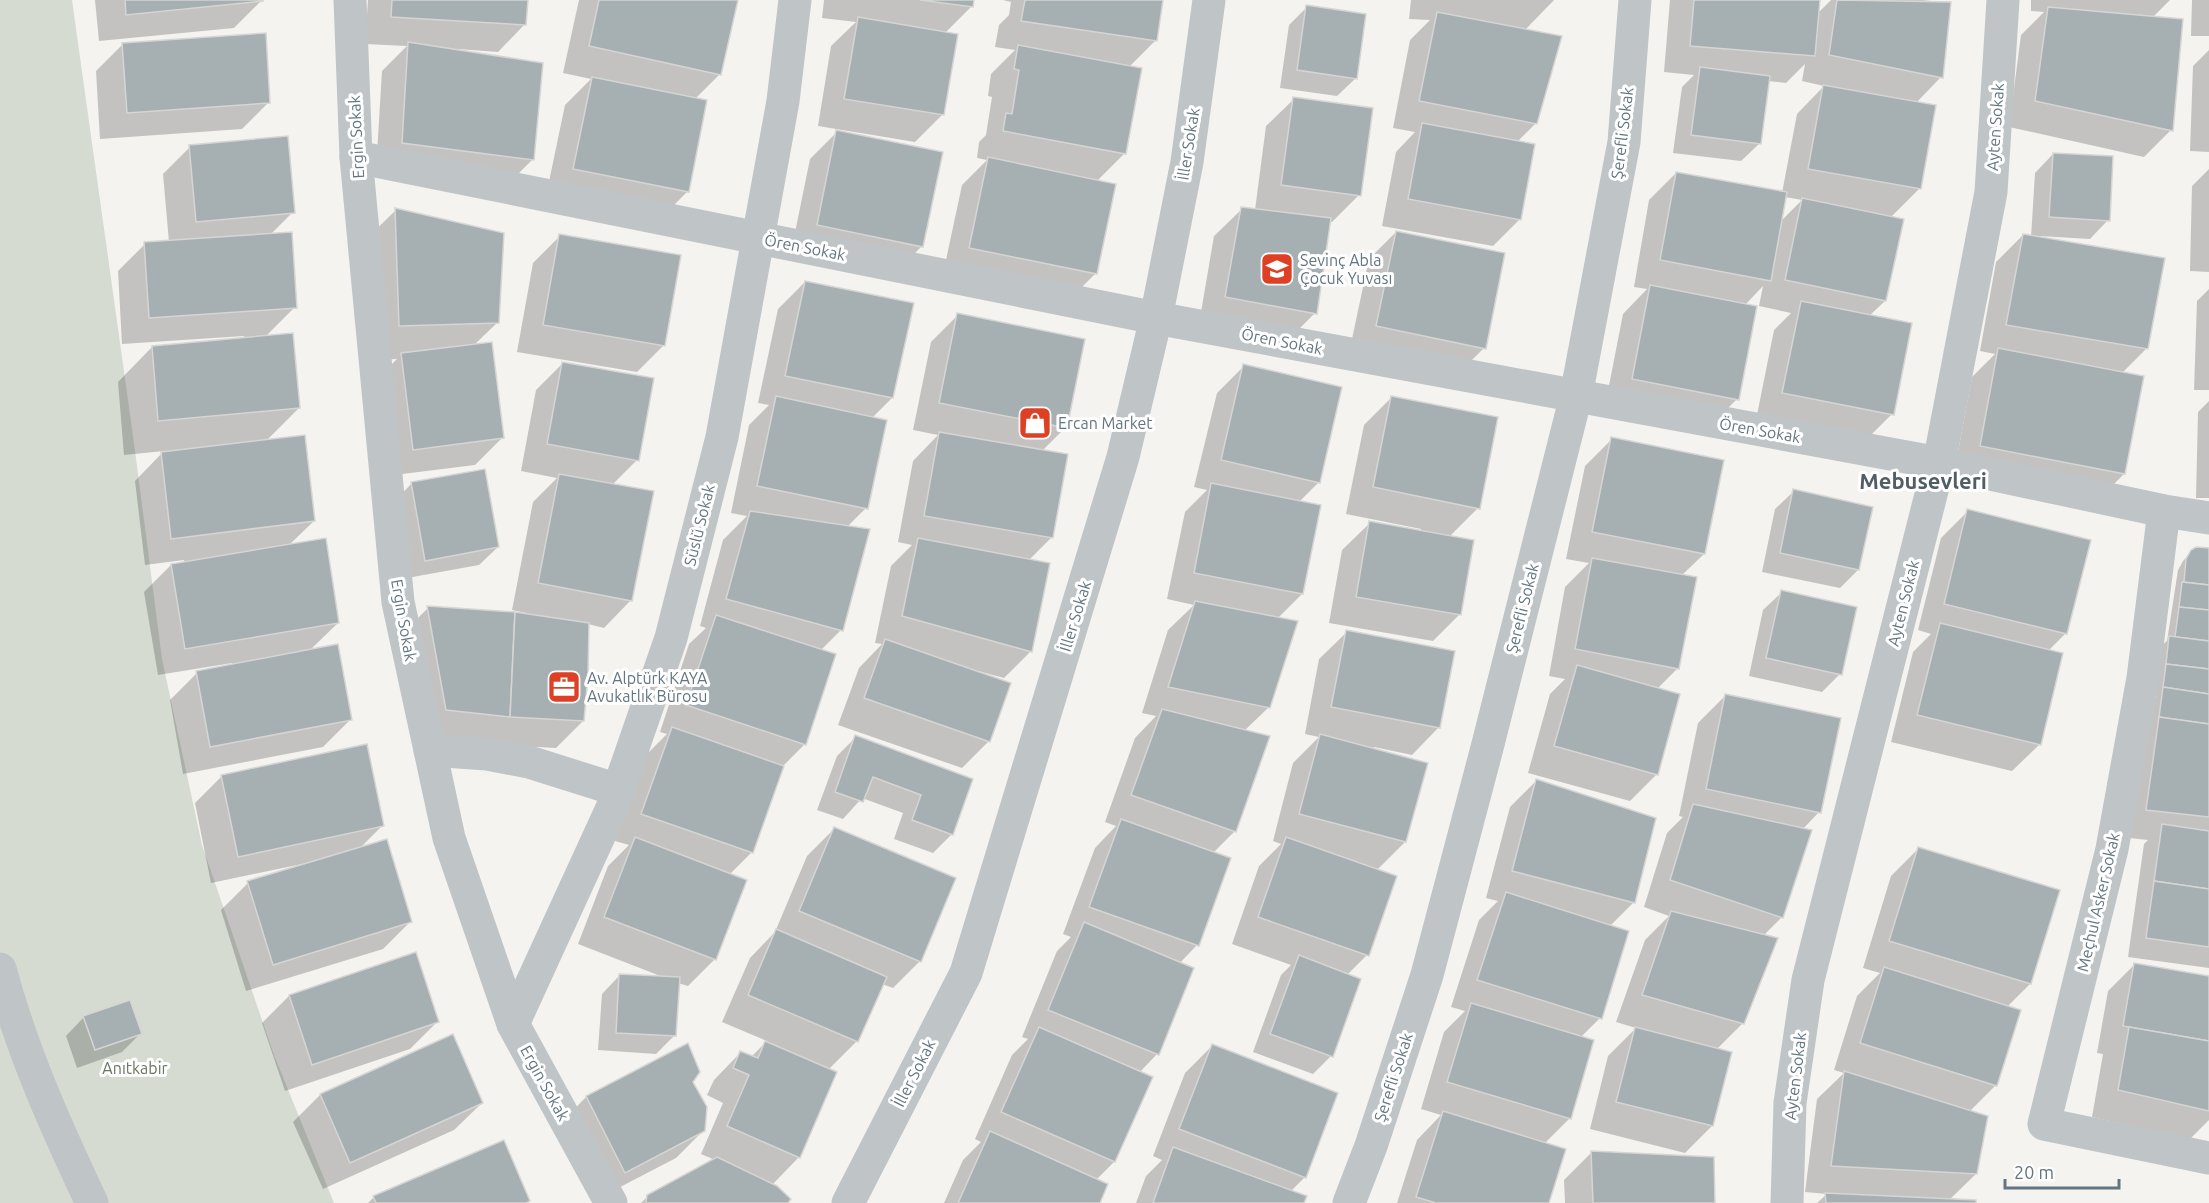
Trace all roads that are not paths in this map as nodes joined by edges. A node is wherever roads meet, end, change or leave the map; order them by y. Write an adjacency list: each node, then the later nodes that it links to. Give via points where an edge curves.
1 (350, 0): 6 (street, Ergin Sokak)
2 (795, 0): 7 (street, Süslü Sokak, via 783,101)
3 (1209, 0): 8 (street, İller Sokak, via 1187,162)
4 (1635, 0): 9 (street, Şerefli Sokak, via 1624,142)
5 (2003, 0): 10 (street, Ayten Sokak, via 1991,192)
6 (356, 157): 7 (street, Ören Sokak); 13 (street, Ergin Sokak, via 398,602)
7 (759, 238): 8 (street, Ören Sokak); 14 (street, Süslü Sokak, via 722,436 691,560 670,638)
8 (1156, 318): 9 (street, Ören Sokak); 20 (street, İller Sokak, via 1123,457 966,973)
9 (1576, 396): 10 (street, Ören Sokak); 21 (street, Şerefli Sokak, via 1427,975)
10 (1939, 463): 11 (street, Ören Sokak); 22 (street, Ayten Sokak, via 1808,980 1790,1103)
11 (2164, 511): 12 (street, Ören Sokak); 17 (street, Meçhul Asker Sokak, via 2143,678 2112,849 2044,1124)
12 (2209, 518)
13 (430, 750): 14 (street, via 529,762); 16 (street, Ergin Sokak, via 449,838)
14 (618, 790): 16 (street, Süslü Sokak)
15 (0, 969): 18 (street, via 30,1062)
16 (513, 1024): 19 (street, Ergin Sokak)
17 (2209, 1158)
18 (92, 1203)
19 (611, 1203)
20 (848, 1203)
21 (1349, 1203)
22 (1787, 1203)

